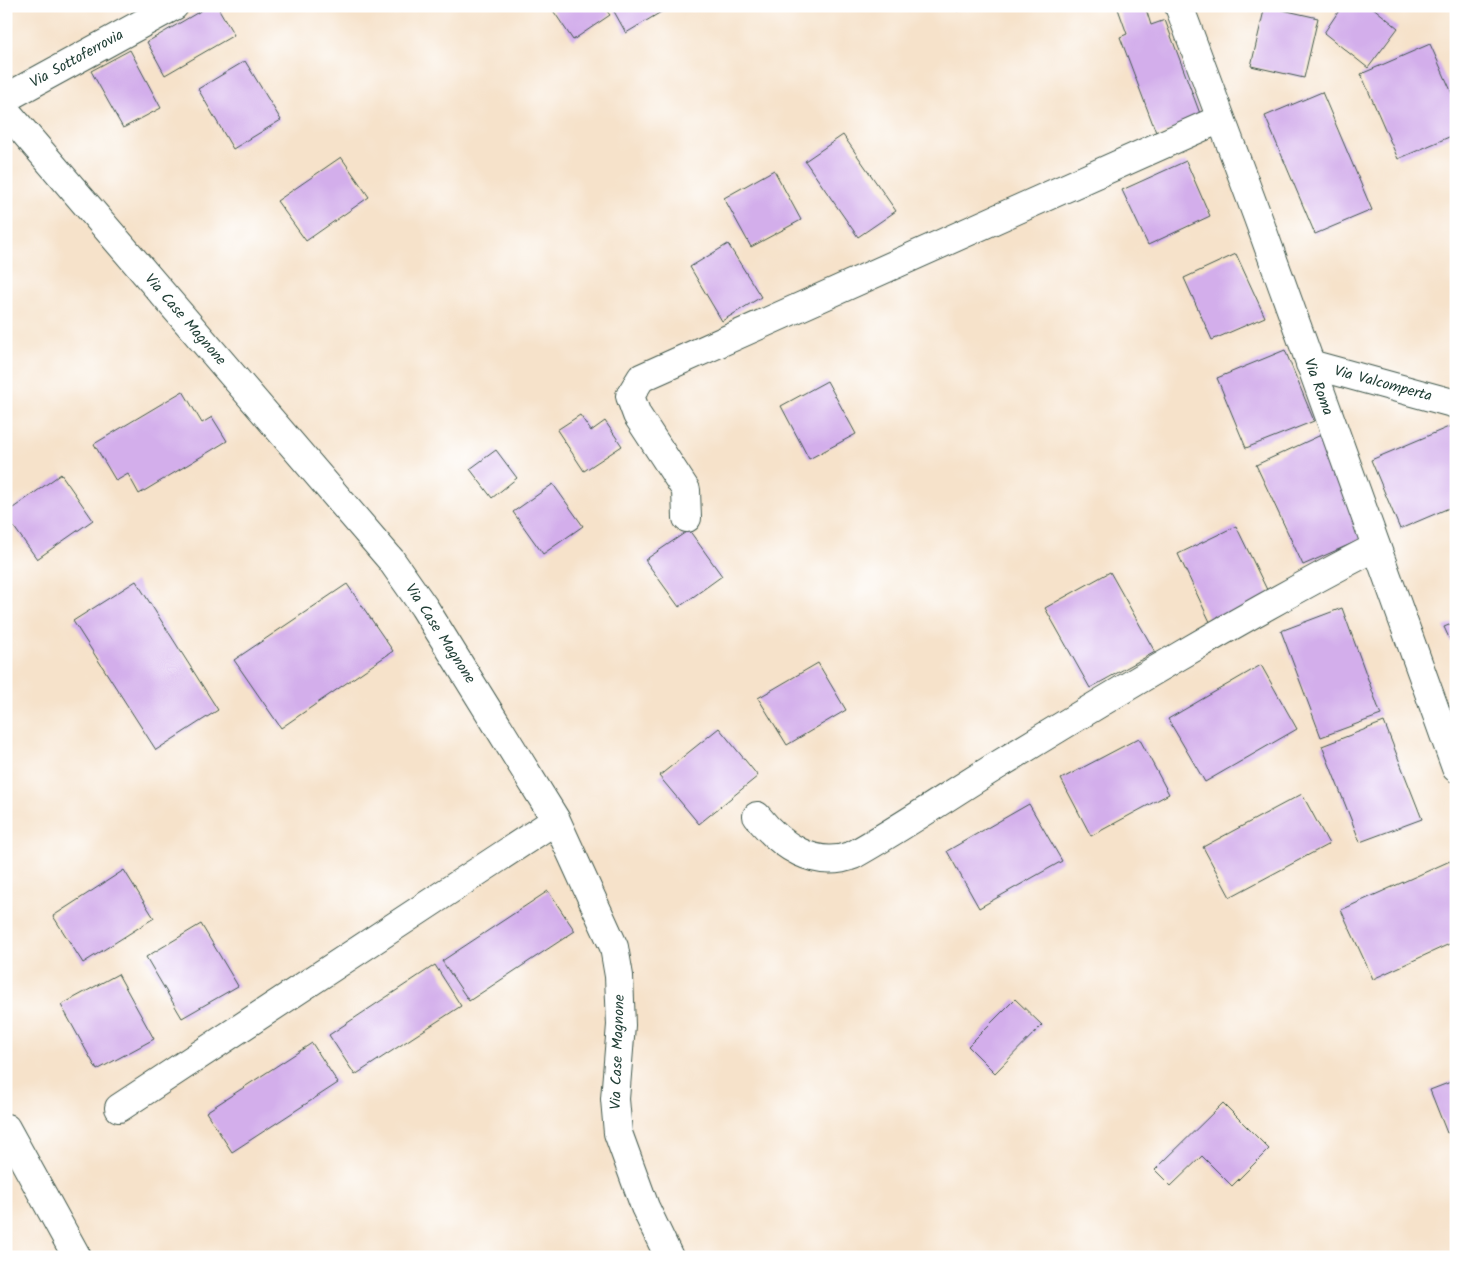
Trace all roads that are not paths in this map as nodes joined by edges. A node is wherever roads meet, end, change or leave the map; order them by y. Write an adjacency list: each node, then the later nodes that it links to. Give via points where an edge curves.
1 (174, 6): 3 (street, Via Sottoferrovia)
2 (1179, 6): 5 (street, Via Roma)
3 (6, 98)
4 (6, 111): 12 (street, Via Case Magnone, via 392,560)
5 (1220, 119): 6 (street, Via Roma); 8 (street, via 640,378 630,396 637,415 686,490)
6 (1310, 364): 7 (street, Via Valcomperta); 9 (street, Via Roma)
7 (1456, 404)
8 (687, 518)
9 (1376, 547): 10 (street, Via Roma); 11 (street, via 1299,587 1186,653 853,855 833,860 812,857 792,849 767,829)
10 (1456, 768)
11 (757, 816)
12 (556, 820): 13 (street); 16 (street, Via Case Magnone, via 614,947 621,1025 615,1099 618,1133 645,1207)
13 (119, 1108)
14 (6, 1128): 15 (street)
15 (76, 1257)
16 (669, 1257)

